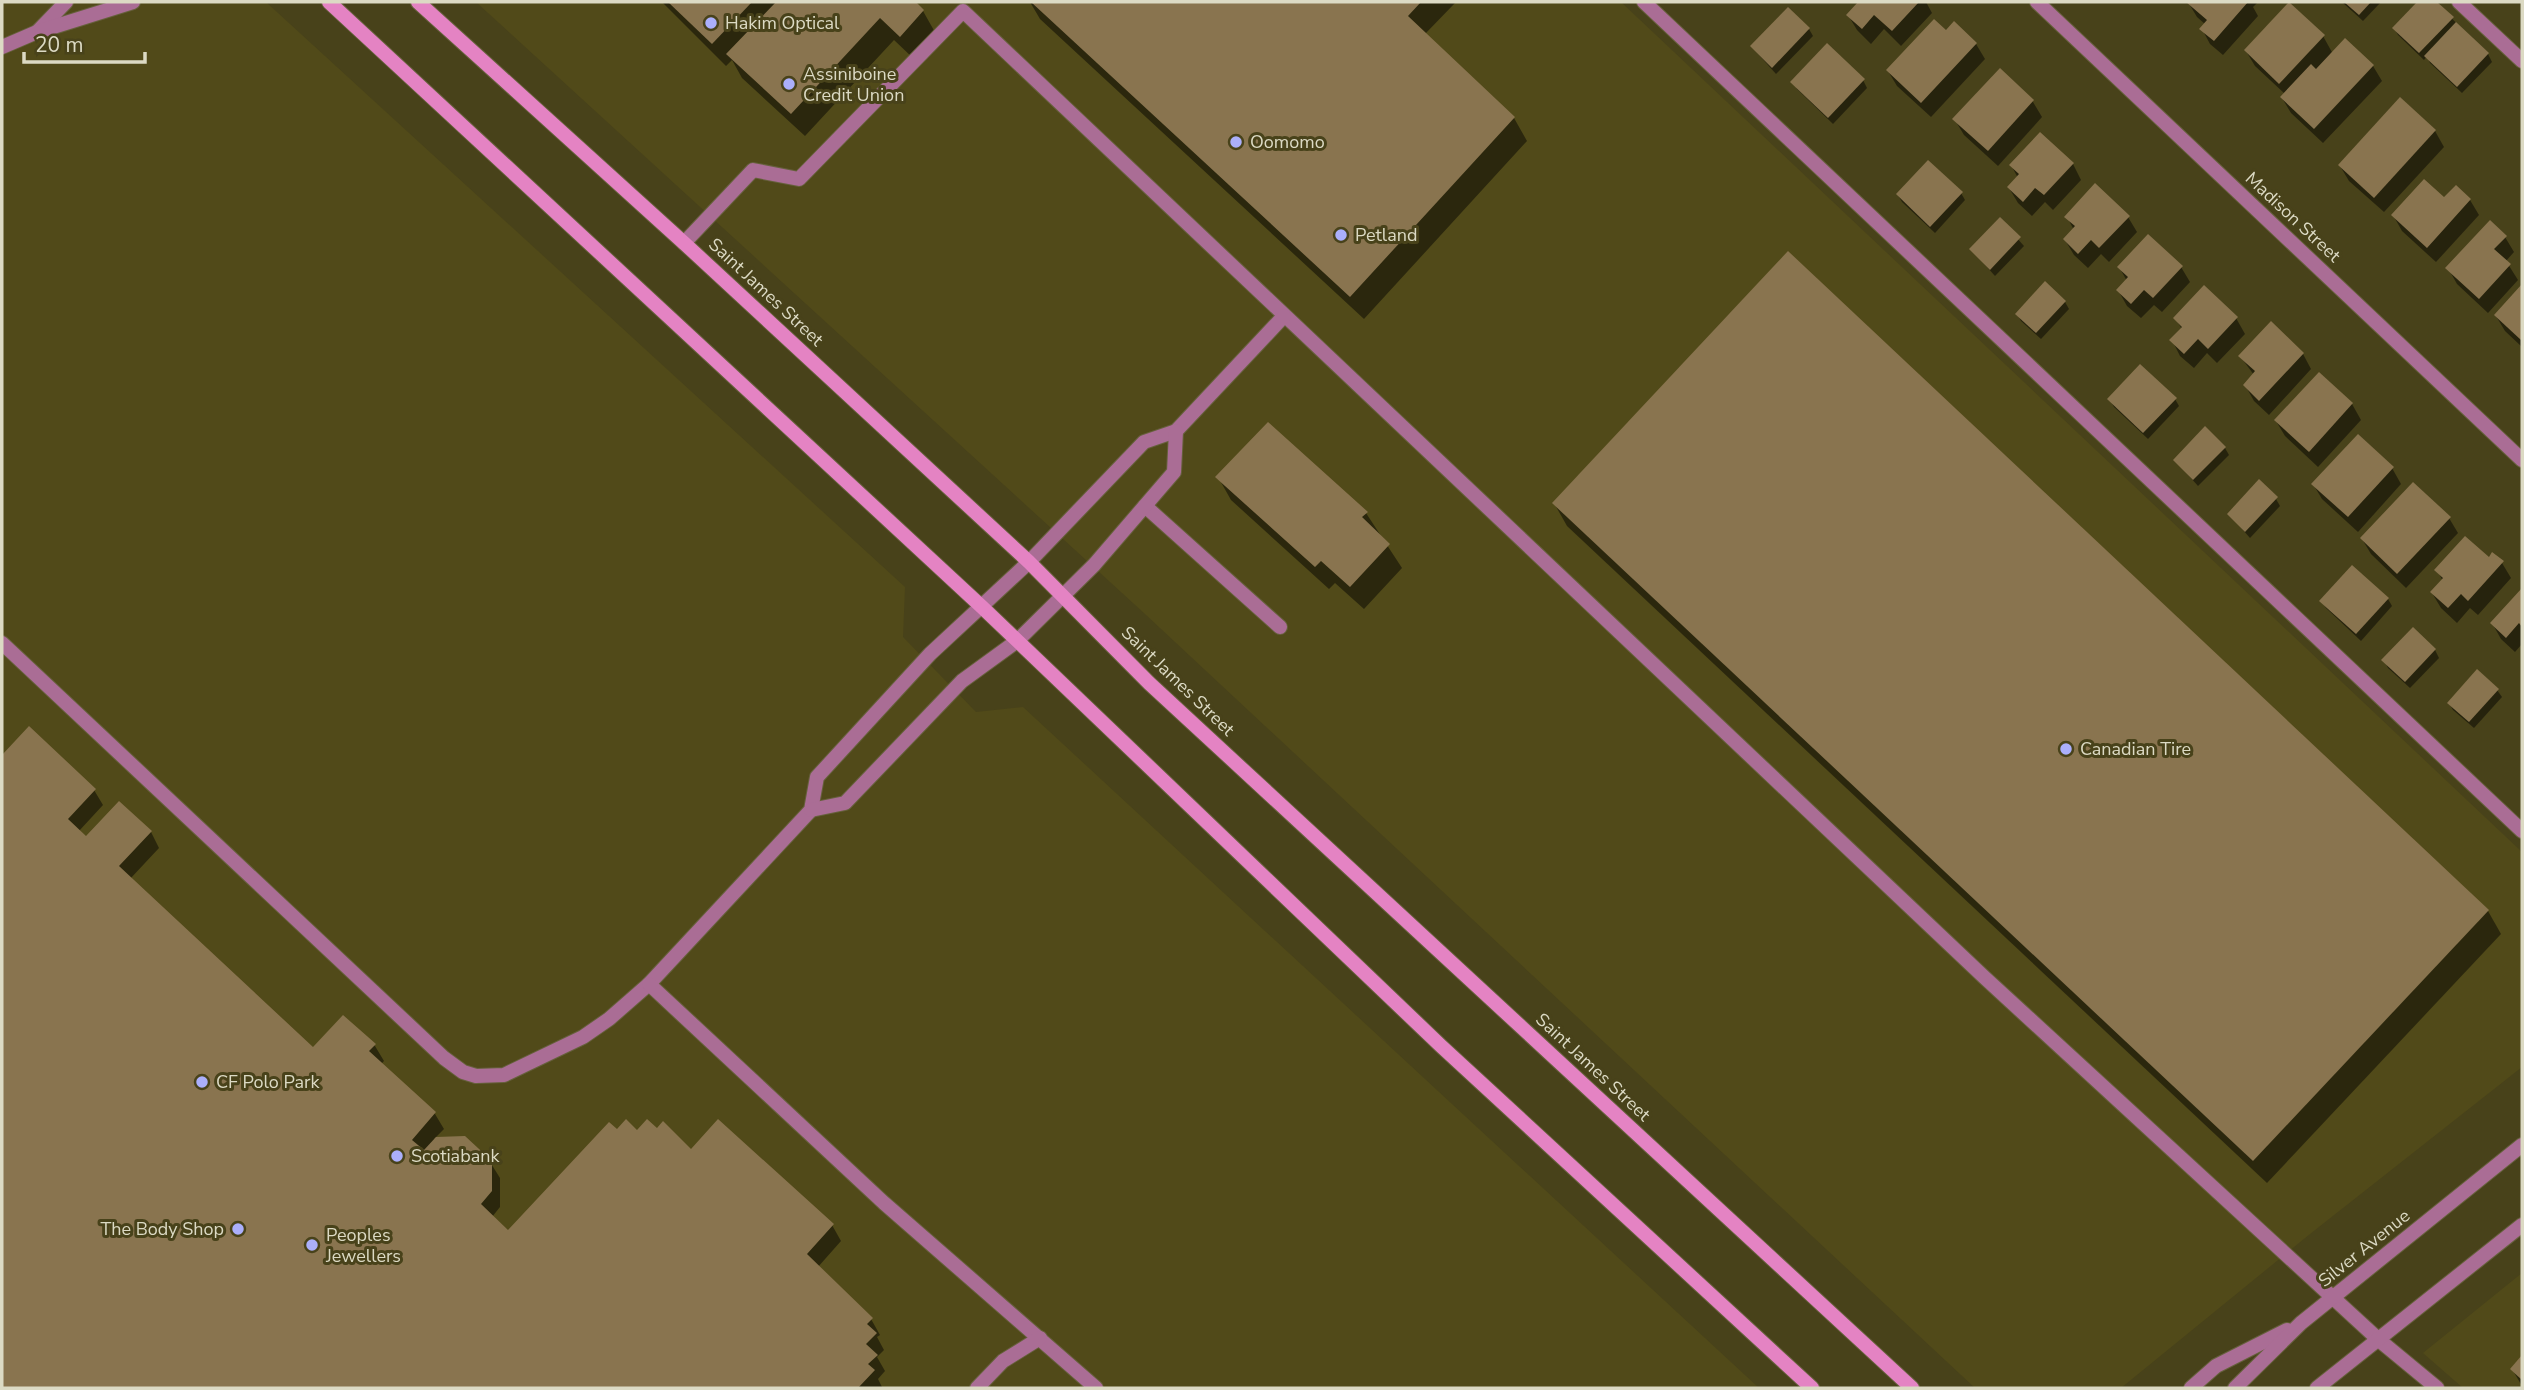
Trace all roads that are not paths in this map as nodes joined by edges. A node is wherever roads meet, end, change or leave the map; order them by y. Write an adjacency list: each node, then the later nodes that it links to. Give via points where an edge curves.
1 (66, 2): 9 (street)
2 (134, 2): 9 (street)
3 (329, 2): 20 (main road)
4 (418, 2): 10 (main road, Saint James Street)
5 (430, 2): 10 (main road)
6 (1644, 2): 25 (street)
7 (2037, 2): 16 (street, Madison Street)
8 (2459, 2): 12 (street)
9 (37, 32): 11 (street)
10 (453, 34): 13 (main road, Saint James Street)
11 (2, 47)
12 (2522, 61)
13 (684, 243): 14 (street, via 753,170 799,179 963,11); 18 (main road, Saint James Street)
14 (1284, 316): 15 (street); 29 (street, via 1984,977)
15 (1176, 431): 17 (street, via 1174,472); 18 (street, via 1144,442)
16 (2522, 460)
17 (1144, 506): 19 (street); 21 (street)
18 (1029, 562): 19 (main road, Saint James Street); 20 (street)
19 (1063, 595): 22 (street); 36 (main road, Saint James Street, via 1149,682)
20 (982, 607): 22 (main road); 24 (street, via 930,654 817,777)
21 (1280, 627)
22 (1017, 640): 24 (street, via 962,681 845,803); 35 (main road, via 1441,1046)
23 (2, 643): 26 (street, via 463,1072 504,1075 554,1053 608,1019)
24 (811, 810): 26 (street)
25 (2522, 831)
26 (649, 984): 31 (street, via 884,1203)
27 (2522, 1145): 29 (street, Silver Avenue)
28 (2522, 1225): 32 (street)
29 (2333, 1297): 30 (street, Silver Avenue); 32 (street)
30 (2301, 1323): 37 (street, via 2216,1366); 38 (street, Silver Avenue)
31 (1040, 1338): 33 (street, via 1003,1361); 34 (street)
32 (2379, 1340): 39 (street); 40 (street)
33 (978, 1388)
34 (1096, 1388)
35 (1812, 1388)
36 (1912, 1388)
37 (2191, 1388)
38 (2235, 1388)
39 (2317, 1388)
40 (2437, 1388)

